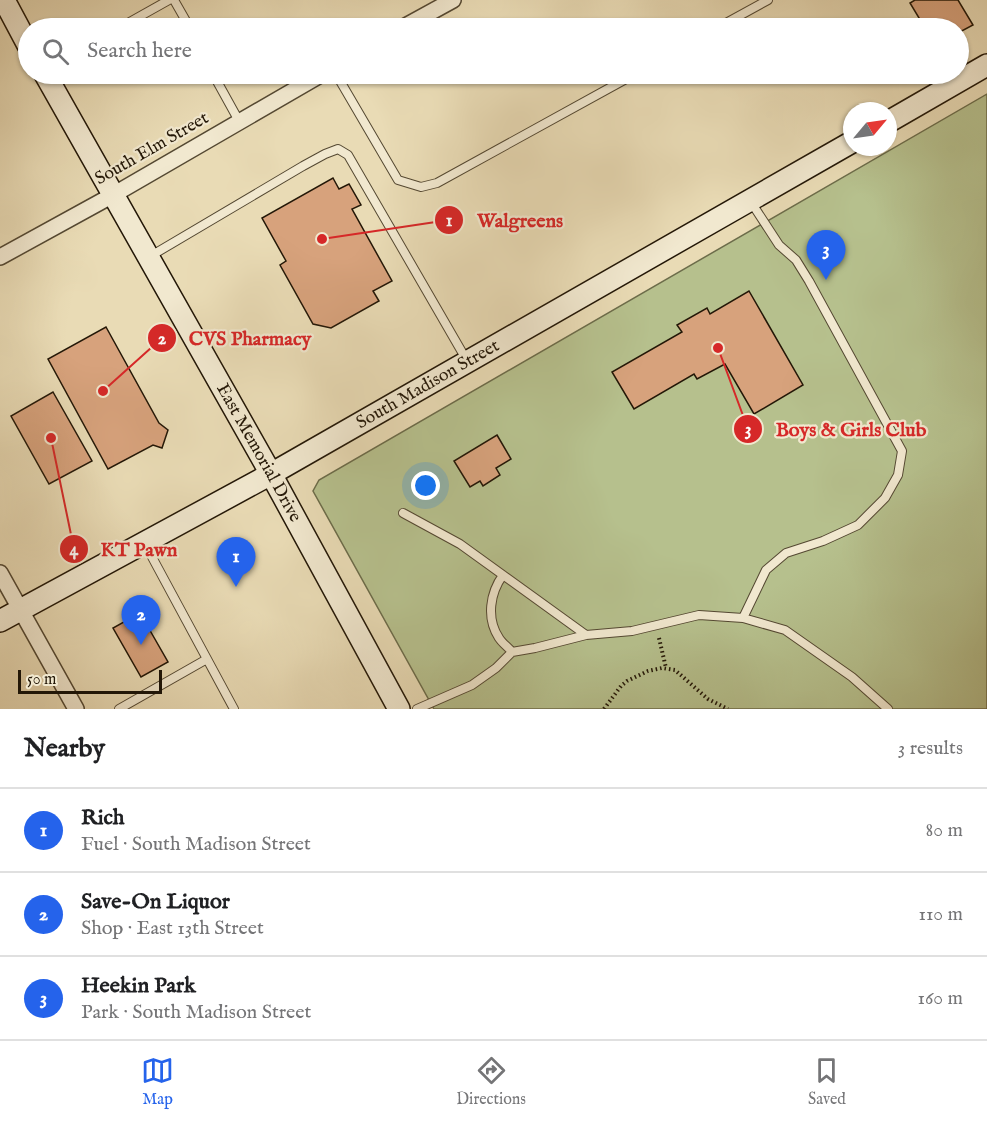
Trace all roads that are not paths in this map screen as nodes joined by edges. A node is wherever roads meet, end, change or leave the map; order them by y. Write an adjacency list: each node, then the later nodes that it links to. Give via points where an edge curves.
1 (4, 0): 10 (main road)
2 (169, 0): 6 (lane)
3 (174, 0): 7 (lane)
4 (453, 0): 8 (street)
5 (768, 0): 9 (lane)
6 (137, 18)
7 (184, 18)
8 (420, 18)
9 (735, 18)
10 (18, 26)
11 (987, 65): 12 (main road)
12 (969, 75)
13 (51, 84): 22 (main road, East Memorial Drive)
14 (219, 84): 20 (lane)
15 (304, 84): 20 (street, South Elm Street)
16 (342, 84): 17 (lane, via 398,180 420,187 437,183)
17 (617, 84)
18 (954, 84): 19 (main road)
19 (897, 117)
20 (239, 121): 22 (street, South Elm Street)
21 (843, 147): 23 (main road, South Madison Street)
22 (113, 195): 24 (street, South Elm Street); 25 (main road, East Memorial Drive)
23 (751, 200): 26 (main road, South Madison Street); 33 (lane, via 778,245 796,260 809,281 902,452 898,475 885,498 858,525 786,553 766,570)
24 (0, 257)
25 (148, 257): 26 (lane, via 338,149 348,155); 27 (main road, East Memorial Drive)
26 (468, 362): 27 (main road, South Madison Street)
27 (271, 474): 29 (main road, South Madison Street); 41 (main road, East Memorial Drive)
28 (403, 513): 31 (lane, via 460,544)
29 (144, 543): 32 (main road, South Madison Street); 37 (lane)
30 (0, 573): 32 (street)
31 (503, 575): 35 (lane); 36 (lane, via 491,601 493,627)
32 (20, 610): 34 (main road, South Madison Street); 38 (street)
33 (743, 618): 35 (lane, via 699,615 632,631); 43 (lane, via 785,630 852,677)
34 (0, 621)
35 (586, 635): 36 (lane)
36 (513, 652): 42 (lane, via 472,685)
37 (207, 659): 39 (lane); 40 (lane)
38 (76, 709)
39 (119, 709)
40 (234, 709)
41 (399, 709)
42 (417, 709)
43 (888, 709)

